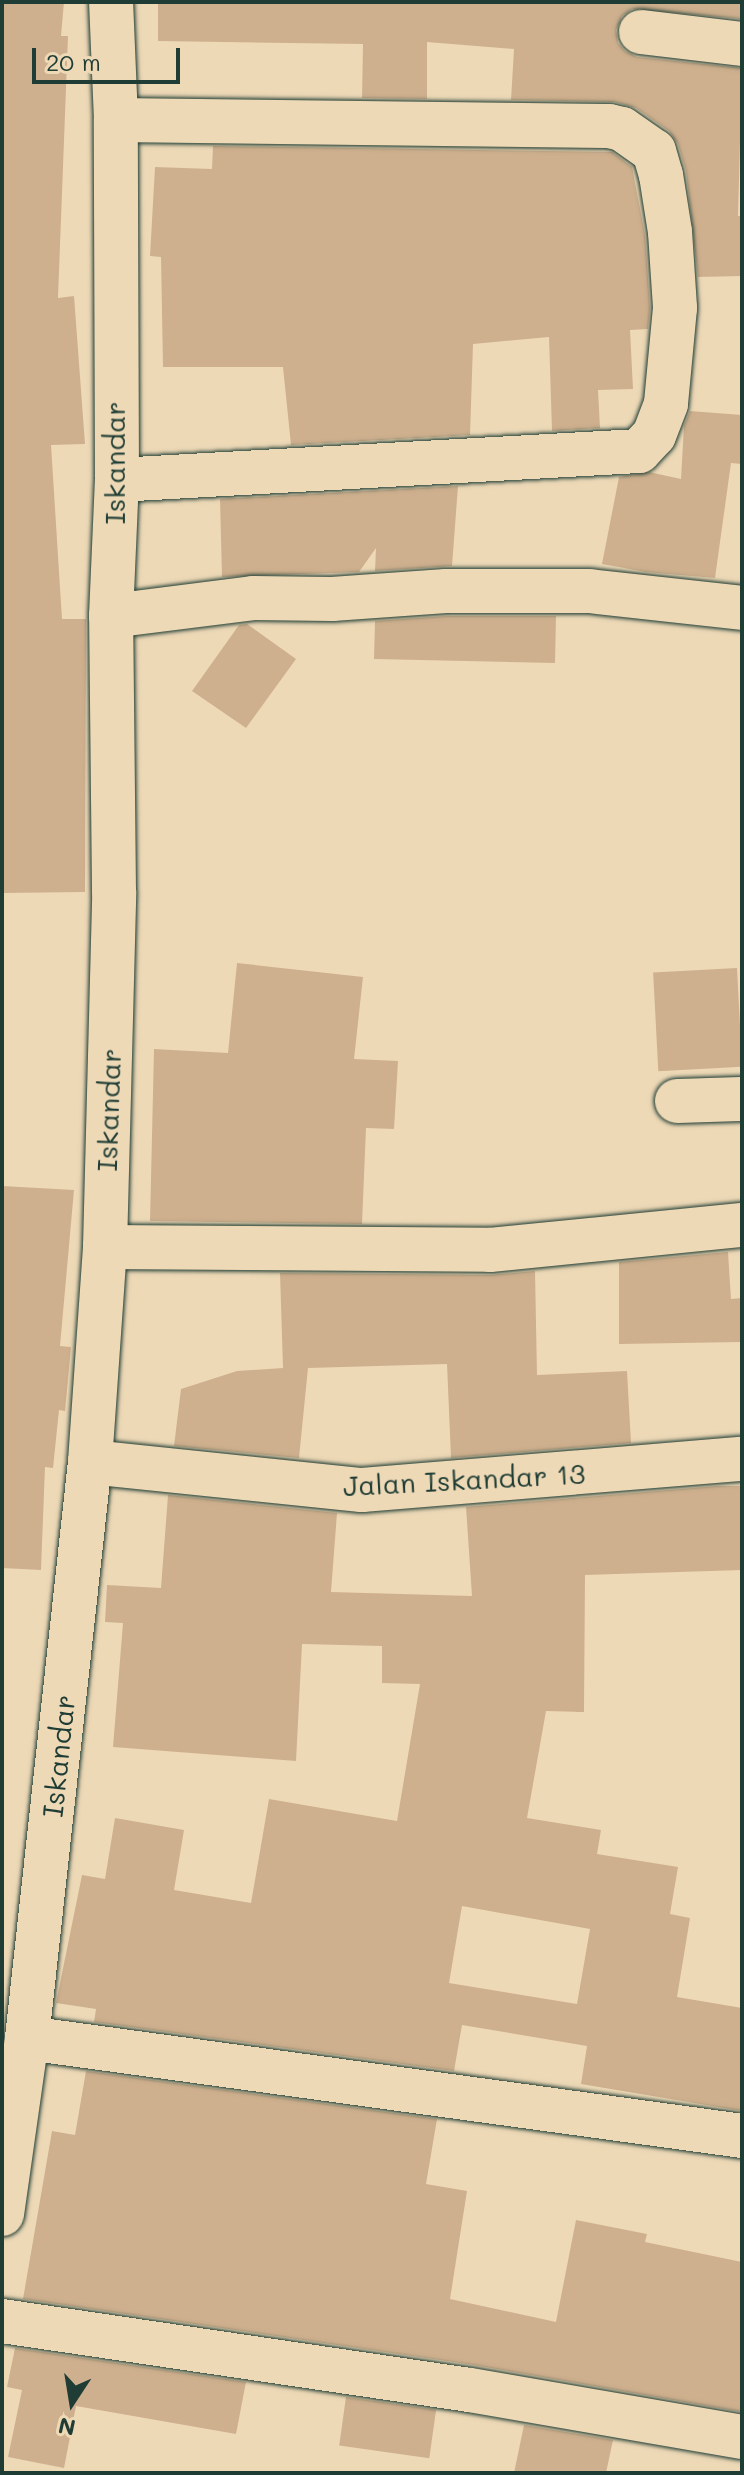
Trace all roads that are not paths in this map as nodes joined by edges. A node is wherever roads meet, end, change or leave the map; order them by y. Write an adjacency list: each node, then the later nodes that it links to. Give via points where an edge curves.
1 (111, 2): 4 (street, Iskandar)
2 (641, 32): 3 (street)
3 (742, 44)
4 (116, 120): 5 (street, Iskandar); 5 (street, via 622,129 654,151 670,232 675,308 666,404 654,435 639,451)
5 (117, 480): 7 (street, Iskandar)
6 (742, 608): 7 (street, via 589,591 446,591 253,598)
7 (111, 616): 11 (street, Iskandar, via 114,892)
8 (742, 1099): 9 (street)
9 (677, 1101)
10 (742, 1225): 11 (street, via 490,1250)
11 (105, 1247): 13 (street, Iskandar)
12 (742, 1459): 13 (street, Jalan Iskandar 13, via 362,1490)
13 (90, 1462): 14 (street, Iskandar)
14 (27, 2038): 15 (street); 16 (street, Iskandar)
15 (742, 2136)
16 (2, 2214)
17 (2, 2321): 18 (street, via 470,2390)
18 (742, 2437)

